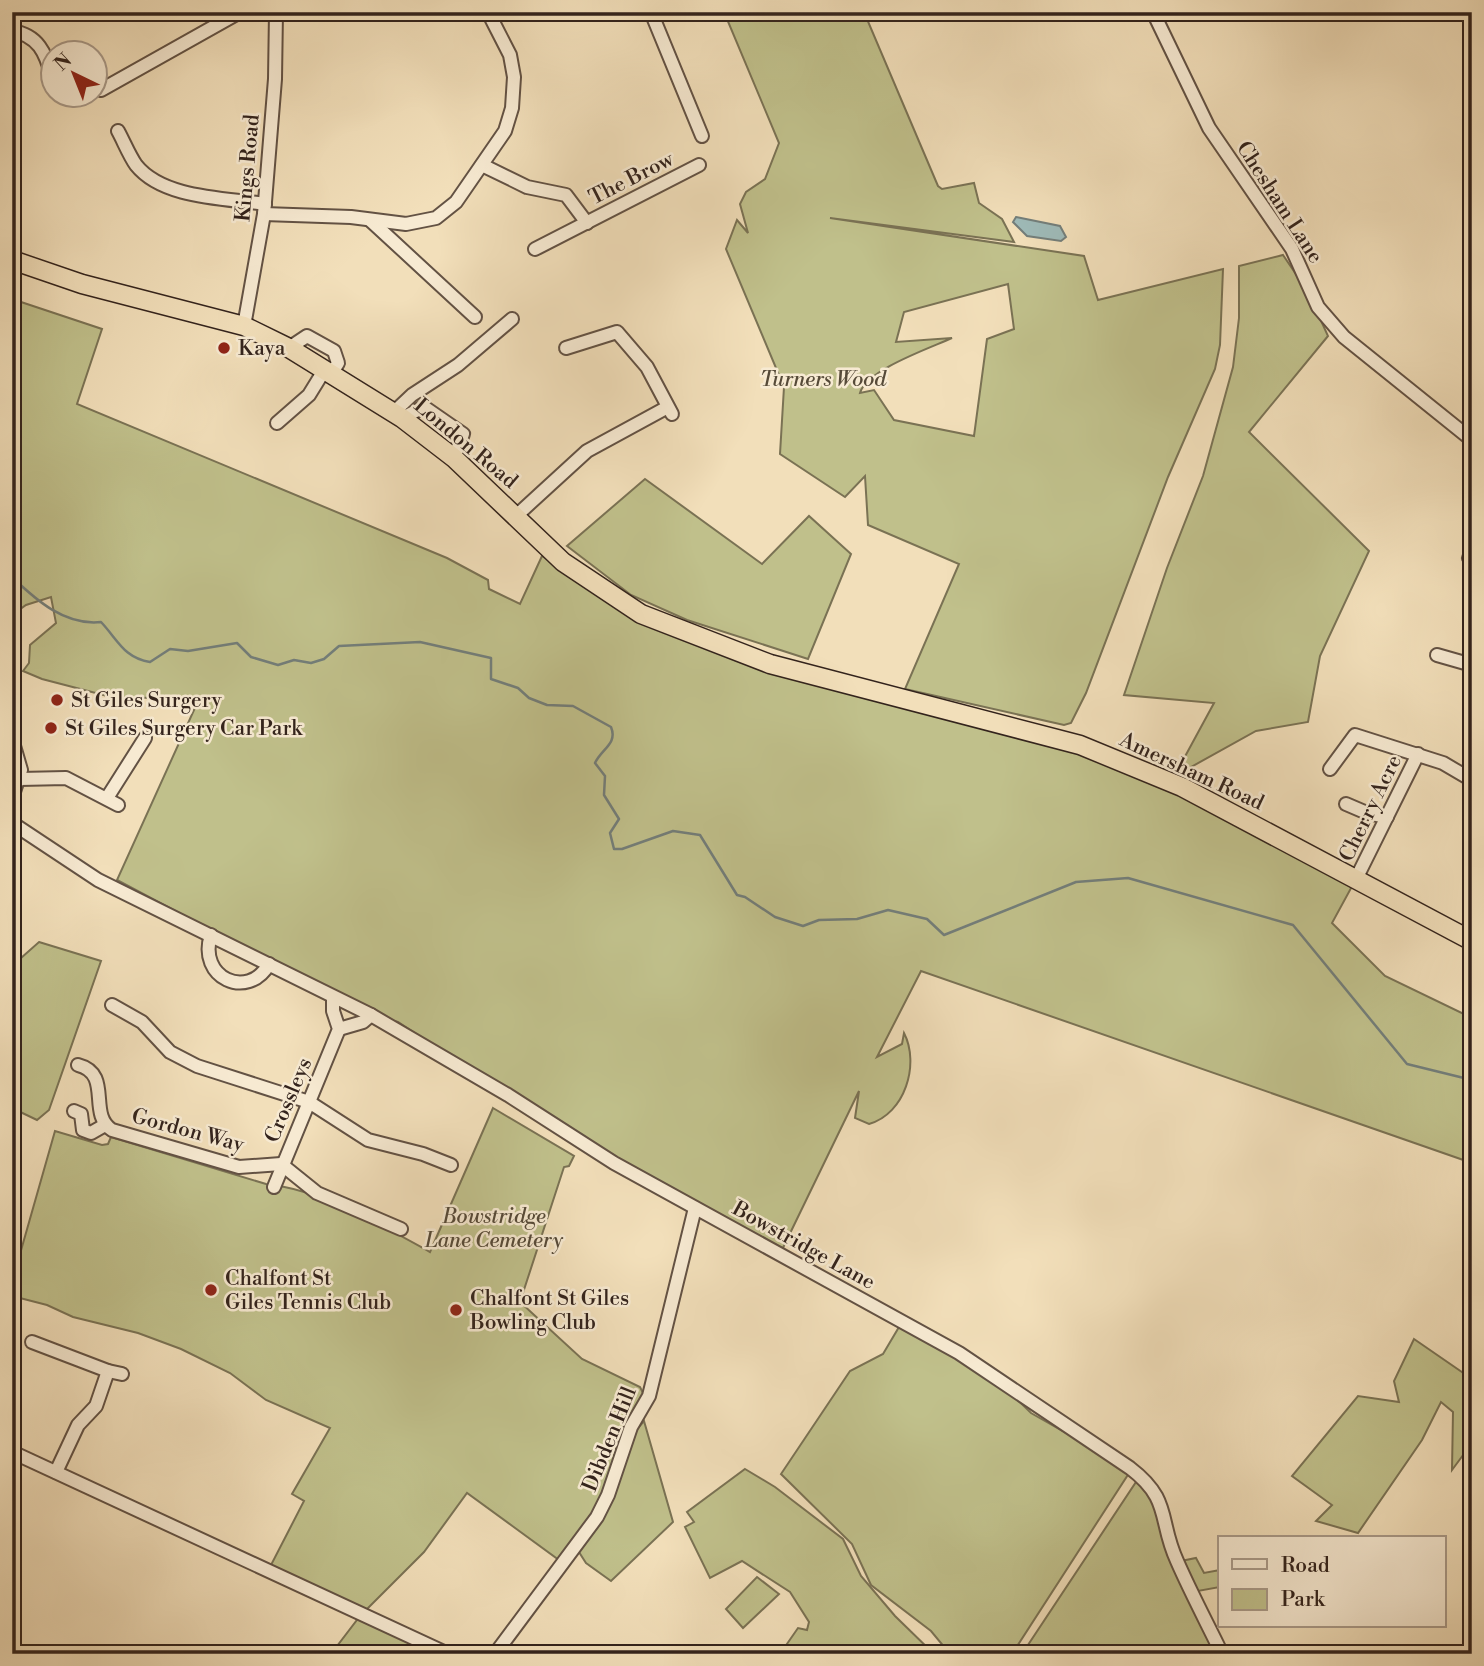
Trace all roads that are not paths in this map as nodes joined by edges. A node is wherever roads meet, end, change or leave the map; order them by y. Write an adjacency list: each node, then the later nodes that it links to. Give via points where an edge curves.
1 (240, 12): 8 (street)
2 (276, 12): 13 (street, Kings Road)
3 (488, 12): 12 (street, via 510,55 514,77 505,131)
4 (651, 12): 10 (street, via 681,106)
5 (1153, 12): 25 (street, Chesham Lane, via 1209,128 1292,249 1318,307 1343,337)
6 (12, 31): 7 (street, via 27,33)
7 (38, 44)
8 (108, 86)
9 (118, 131): 13 (street, via 137,166 160,183)
10 (702, 136)
11 (693, 164): 15 (street, The Brow)
12 (482, 166): 14 (street, via 456,202 436,218 406,224); 15 (street, The Brow, via 527,187 566,195)
13 (264, 209): 14 (street); 20 (street, Kings Road)
14 (370, 220): 18 (street)
15 (587, 223): 16 (street, The Brow, via 562,243)
16 (535, 249)
17 (12, 260): 20 (highway, London Road, via 82,284)
18 (475, 317)
19 (512, 319): 23 (street, via 458,365 412,395)
20 (244, 326): 22 (highway, London Road)
21 (566, 348): 26 (street, via 617,332 647,367 669,411 587,451)
22 (328, 371): 23 (highway, London Road); 24 (street)
23 (398, 415): 26 (highway, London Road, via 454,457)
24 (277, 423)
25 (1472, 440)
26 (516, 516): 29 (highway, London Road, via 563,562 641,614 770,664)
27 (1437, 655): 28 (street)
28 (1472, 665)
29 (873, 693): 40 (highway, Amersham Road, via 1080,744 1182,788)
30 (145, 738): 34 (street, via 113,801 66,778)
31 (12, 739): 34 (street)
32 (1418, 754): 33 (street, Cherry Acre, via 1355,736); 35 (street, Cherry Acre); 38 (street, Cherry Acre)
33 (1330, 769)
34 (20, 779): 36 (street)
35 (1472, 780)
36 (12, 798)
37 (1346, 803): 38 (street)
38 (1387, 817): 40 (street, Cherry Acre)
39 (12, 823): 41 (street, Bowstridge Lane, via 98,880)
40 (1356, 879): 42 (highway, Amersham Road)
41 (211, 935): 43 (street, Bowstridge Lane); 43 (street, via 207,947 211,965 228,981 249,981 262,975)
42 (1472, 941)
43 (269, 964): 44 (street, Bowstridge Lane)
44 (333, 997): 46 (street, Bowstridge Lane); 47 (street)
45 (112, 1005): 49 (street, via 142,1022 170,1052 197,1066)
46 (371, 1015): 47 (street); 55 (street, Bowstridge Lane)
47 (339, 1029): 49 (street, Crossleys)
48 (78, 1065): 51 (street, Gordon Way, via 97,1080 99,1114)
49 (309, 1102): 52 (street, Crossleys); 53 (street, via 368,1140)
50 (74, 1111): 51 (street, via 81,1114 83,1130 91,1133)
51 (105, 1125): 52 (street, Gordon Way, via 239,1167)
52 (281, 1164): 54 (street, Crossleys); 56 (street, via 317,1193)
53 (451, 1165)
54 (274, 1187)
55 (695, 1208): 63 (street, Dibden Hill, via 649,1396 631,1427 608,1495 597,1517); 64 (street, Bowstridge Lane, via 959,1353 1147,1481 1161,1503 1175,1559)
56 (401, 1229)
57 (32, 1342): 58 (street)
58 (108, 1371): 59 (street); 61 (street, via 96,1406 78,1425)
59 (121, 1374)
60 (12, 1452): 61 (street)
61 (56, 1472): 62 (street)
62 (448, 1654)
63 (495, 1654)
64 (1222, 1654)

